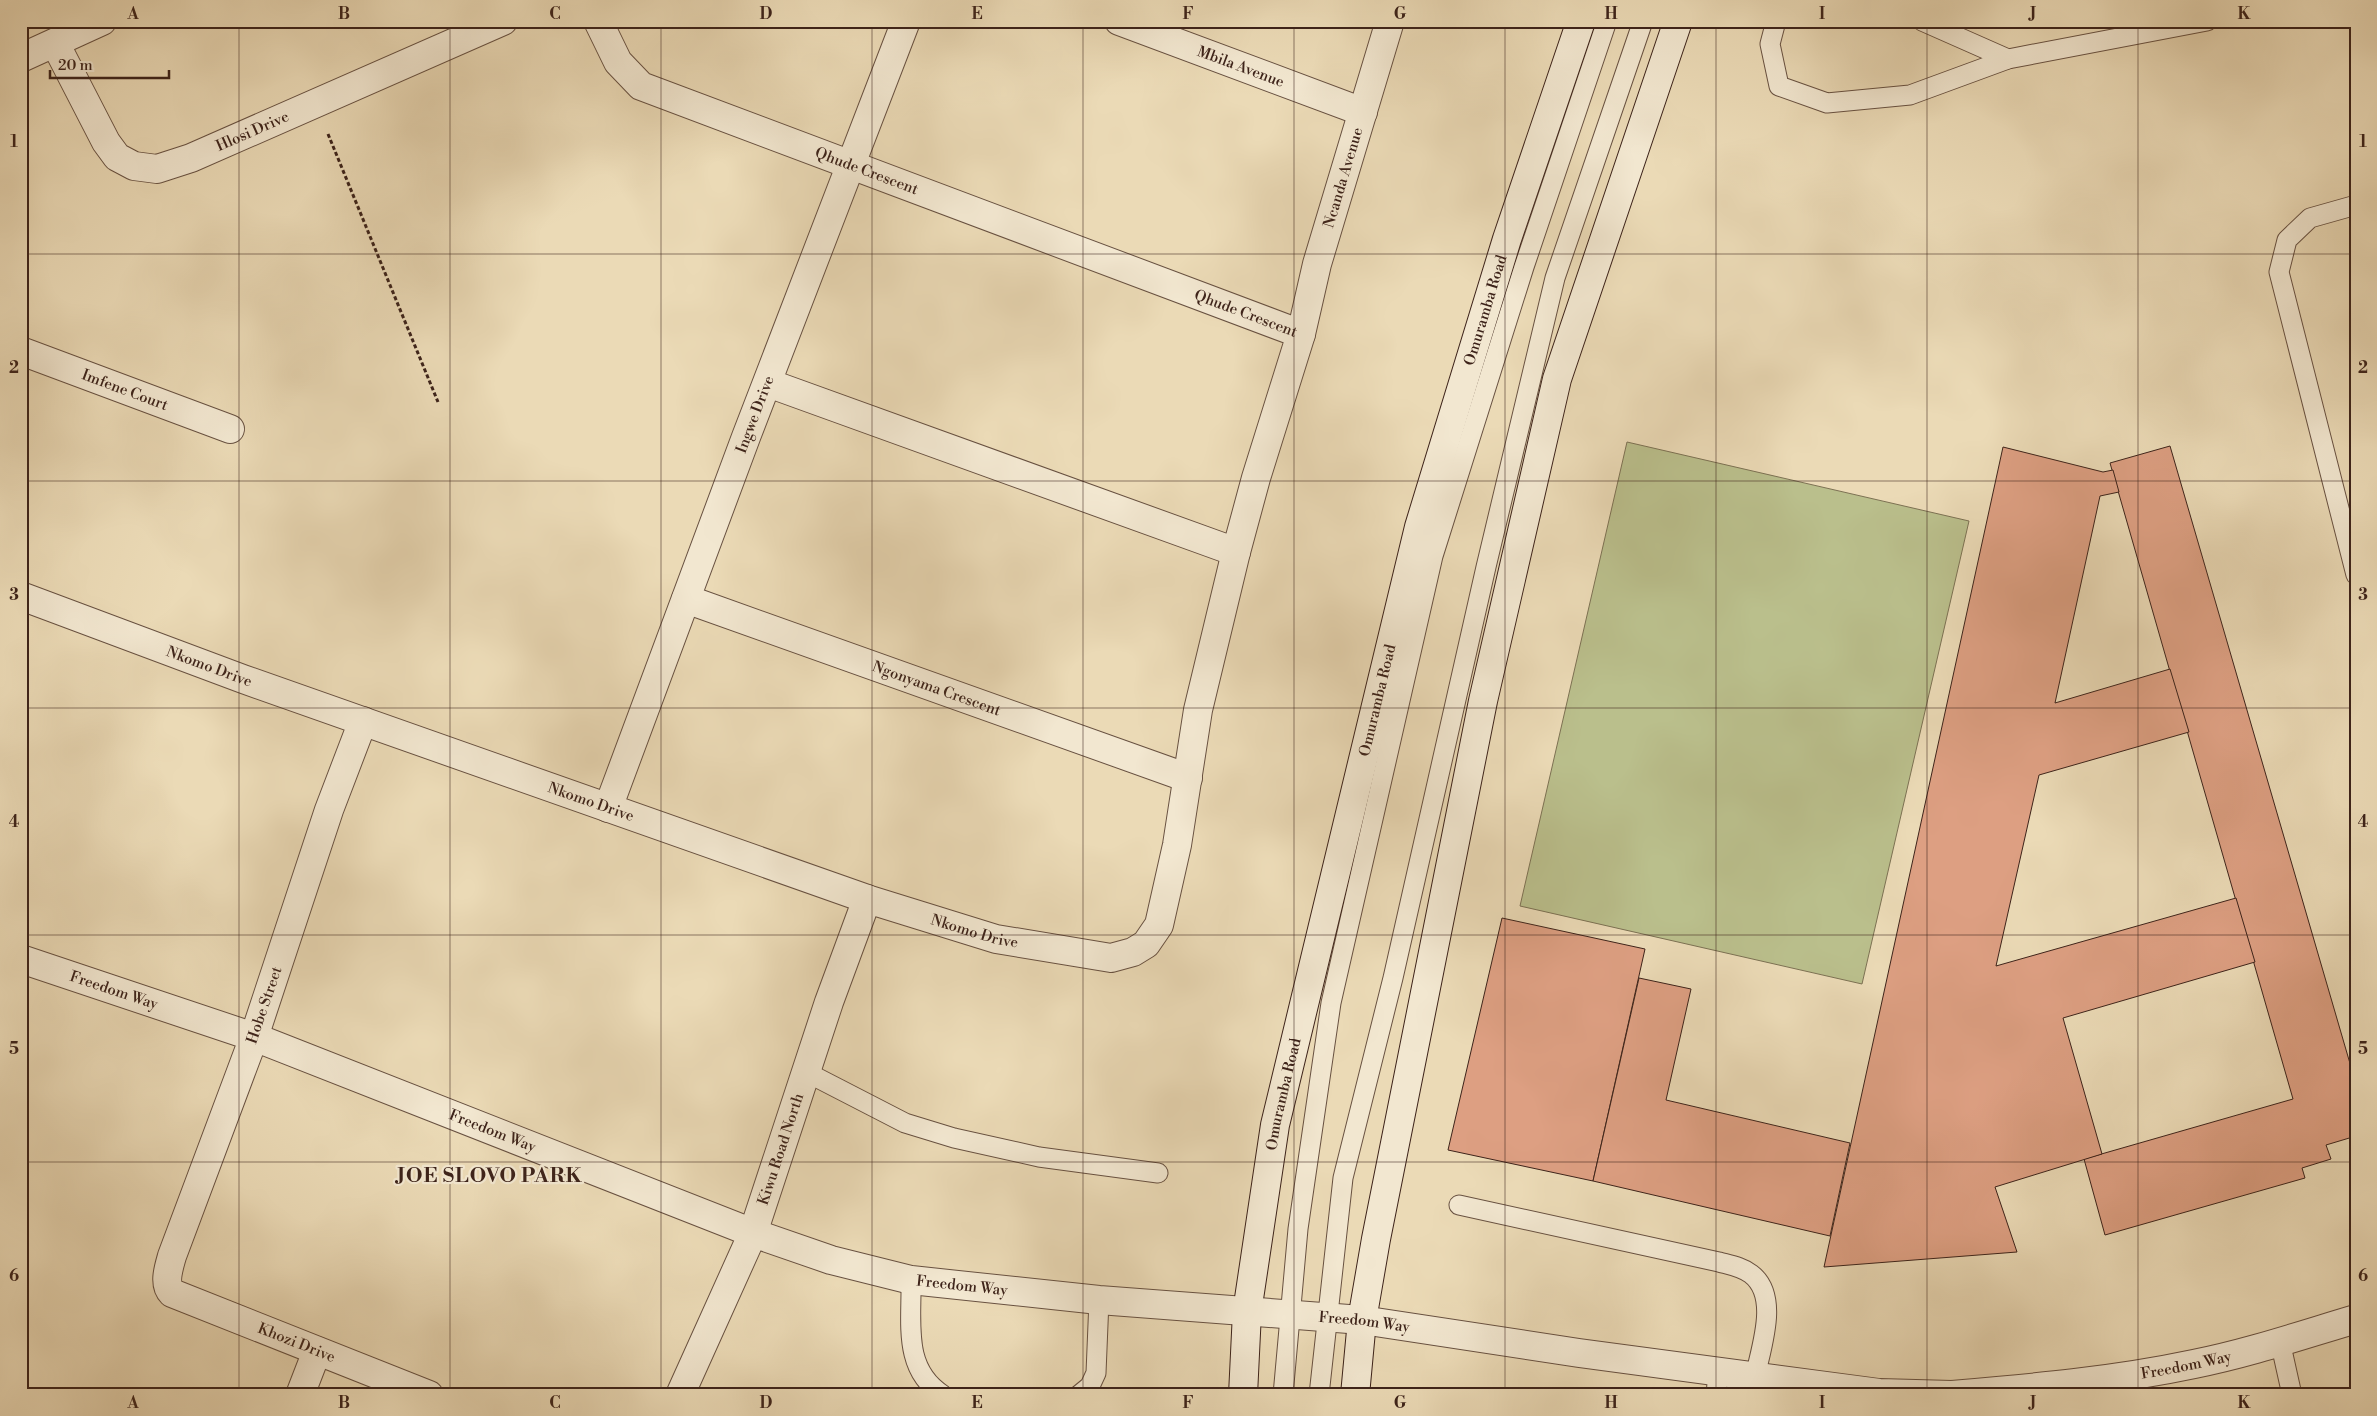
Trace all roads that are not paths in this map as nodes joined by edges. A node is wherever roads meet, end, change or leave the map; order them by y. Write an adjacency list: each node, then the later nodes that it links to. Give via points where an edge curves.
1 (102, 21): 14 (street)
2 (503, 21): 14 (street, Hlosi Drive, via 191,158 157,169 134,166 118,157 106,142)
3 (598, 21): 18 (street, Qhude Crescent, via 618,62 641,86)
4 (906, 21): 18 (street, Ingwe Drive)
5 (1119, 21): 17 (street, Mbila Avenue)
6 (1390, 21): 17 (street, Ncanda Avenue)
7 (1580, 21): 41 (street, Omuramba Road, via 1507,239 1419,527 1275,1125)
8 (1607, 21): 42 (lane, via 1524,267 1434,556 1331,1003 1298,1229)
9 (1643, 21): 43 (lane, via 1555,278 1393,978 1343,1178)
10 (1678, 21): 45 (street, via 1557,378 1480,720)
11 (1776, 21): 16 (lane, via 1770,44 1779,86 1826,103 1910,95)
12 (1922, 21): 16 (lane)
13 (2207, 21): 16 (lane)
14 (55, 43): 15 (street)
15 (21, 58)
16 (2008, 59)
17 (1363, 112): 20 (street, Ncanda Avenue, via 1317,264)
18 (852, 164): 20 (street, Qhude Crescent); 22 (street, Ingwe Drive)
19 (2356, 205): 25 (lane, via 2310,218 2287,240 2279,272)
20 (1301, 334): 24 (street, Qhude Crescent)
21 (21, 351): 23 (street, Imfene Court)
22 (768, 383): 24 (street); 27 (street, Ingwe Drive)
23 (230, 429)
24 (1236, 552): 29 (street, via 1198,710)
25 (2356, 575)
26 (21, 596): 28 (street, Nkomo Drive)
27 (686, 599): 29 (street, Ngonyama Crescent); 30 (street, Ingwe Drive)
28 (362, 721): 30 (street, Nkomo Drive); 33 (street, Hobe Street)
29 (1188, 778): 31 (street, Nkomo Drive, via 1160,925 1146,944 1133,952 1112,958 996,939)
30 (608, 808): 31 (street, Nkomo Drive)
31 (867, 899): 34 (street, Kiwu Road North)
32 (21, 959): 33 (street, Freedom Way)
33 (254, 1037): 37 (street, Freedom Way); 39 (street, Hobe Street, via 172,1256)
34 (806, 1072): 35 (lane, via 905,1123 954,1138 1039,1157); 37 (street, Kiwu Road North)
35 (1158, 1173)
36 (1459, 1205): 48 (lane, via 1719,1262 1751,1274 1760,1283 1766,1298)
37 (753, 1233): 38 (street, Freedom Way, via 830,1260); 53 (street, Kiwu Road North)
38 (911, 1280): 40 (street, Freedom Way); 54 (lane, via 914,1360 922,1378)
39 (168, 1288): 47 (street, Khozi Drive, via 172,1294)
40 (1099, 1300): 41 (street, Freedom Way); 55 (lane, via 1096,1373 1090,1386)
41 (1247, 1312): 42 (street, Freedom Way); 56 (street, Omuramba Road)
42 (1291, 1315): 43 (street, Freedom Way); 57 (lane)
43 (1328, 1318): 45 (street, Freedom Way); 58 (lane)
44 (2356, 1319): 46 (street, Freedom Way)
45 (1362, 1320): 49 (street, Freedom Way); 59 (street)
46 (2280, 1341): 50 (street, Freedom Way, via 2194,1364); 61 (lane)
47 (317, 1351): 51 (street); 52 (street, Khozi Drive)
48 (1755, 1377): 49 (street, Freedom Way); 60 (street, Freedom Way, via 1878,1393)
49 (1717, 1383)
50 (2033, 1392): 60 (street, Freedom Way)
51 (300, 1395)
52 (429, 1395)
53 (680, 1395)
54 (943, 1395)
55 (1079, 1395)
56 (1244, 1395)
57 (1283, 1395)
58 (1319, 1395)
59 (1355, 1395)
60 (1952, 1395)
61 (2292, 1395)

